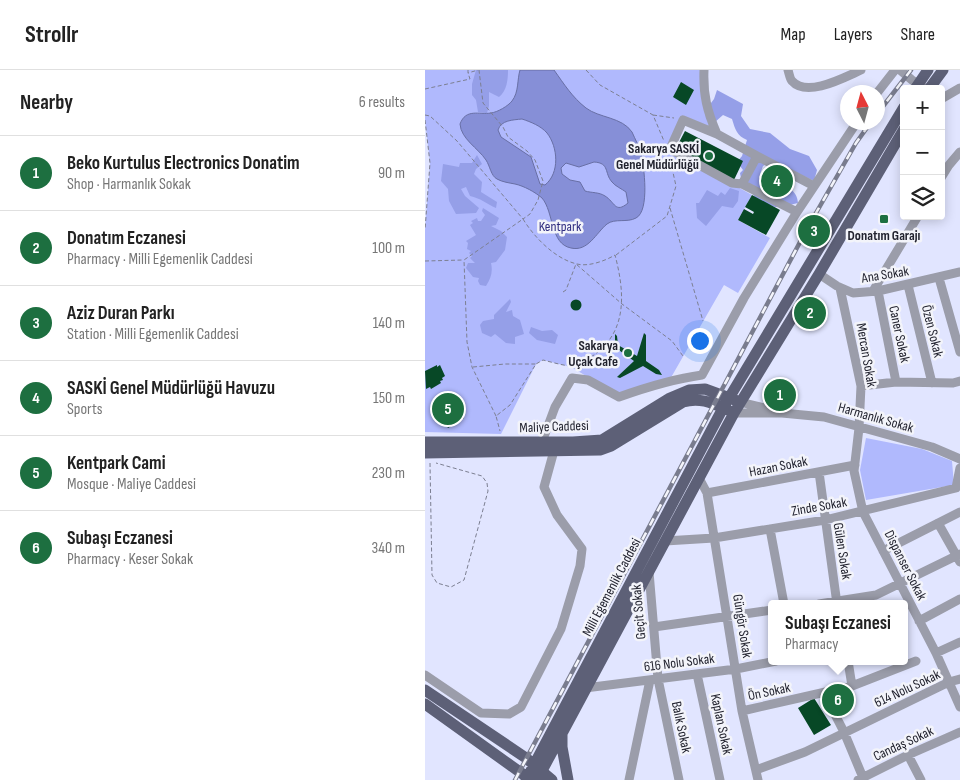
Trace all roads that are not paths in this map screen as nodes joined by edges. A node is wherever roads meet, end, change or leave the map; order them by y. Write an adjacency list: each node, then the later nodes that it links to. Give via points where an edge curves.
1 (705, 70): 18 (street, via 708,114)
2 (788, 70): 3 (street, via 792,81 802,87 821,87)
3 (861, 70)
4 (895, 70): 8 (street)
5 (900, 70): 9 (street)
6 (927, 70): 10 (main road)
7 (943, 70): 11 (main road)
8 (883, 85)
9 (919, 85)
10 (923, 85)
11 (924, 85)
12 (960, 87): 13 (street); 14 (street)
13 (945, 91)
14 (945, 96)
15 (900, 114): 40 (main road, Milli Egemenlik Caddesi)
16 (852, 130): 23 (street)
17 (903, 130): 27 (main road)
18 (717, 134): 20 (street); 22 (street, via 683,120 670,149 732,183)
19 (960, 152): 21 (street)
20 (757, 156): 22 (street); 23 (street)
21 (943, 175)
22 (742, 184): 24 (street)
23 (815, 186): 24 (street)
24 (797, 212): 33 (street)
25 (916, 220): 31 (street)
26 (960, 272): 28 (street, Ana Sokak)
27 (819, 274): 30 (street, Ana Sokak); 39 (main road)
28 (939, 278): 29 (street, Ana Sokak); 32 (street)
29 (908, 285): 31 (street, Ana Sokak); 35 (street, Özen Sokak)
30 (840, 288): 31 (street, Ana Sokak, via 853,293); 37 (street, Mercan Sokak)
31 (875, 291): 34 (street, Caner Sokak)
32 (960, 352)
33 (702, 375): 38 (street); 45 (street, via 669,381 619,397 588,380 572,378 555,407)
34 (896, 382): 35 (street); 37 (street)
35 (932, 383): 36 (street)
36 (957, 384)
37 (861, 386): 43 (street, Mercan Sokak)
38 (705, 389): 40 (main road); 46 (main road, Maliye Caddesi, via 676,395 602,440)
39 (740, 402): 40 (main road); 41 (main road, Milli Egemenlik Caddesi); 42 (street, Harmanlık Sokak)
40 (726, 403): 41 (main road); 46 (main road, Maliye Caddesi, via 690,400 605,448); 100 (main road, Milli Egemenlik Caddesi)
41 (734, 412): 42 (street, Harmanlık Sokak); 52 (main road, Milli Egemenlik Caddesi)
42 (782, 413): 43 (street, Harmanlık Sokak, via 824,417)
43 (859, 428): 48 (street, Harmanlık Sokak, via 932,447); 49 (street, Dispanser Sokak)
44 (425, 442): 45 (main road, Maliye Caddesi)
45 (542, 442): 46 (main road, Maliye Caddesi)
46 (555, 447): 47 (main road, Maliye Caddesi); 85 (street, via 544,486 557,515 582,549 580,566 561,629 521,707 509,714 481,713)
47 (427, 458)
48 (960, 459)
49 (855, 465): 51 (street, Hazan Sokak); 55 (street, Dispanser Sokak)
50 (960, 468): 53 (street, Zinde Sokak)
51 (819, 472): 54 (street, Hazan Sokak); 57 (street, Gülen Sokak)
52 (699, 478): 54 (street, Güngör Sokak); 61 (main road, Milli Egemenlik Caddesi)
53 (958, 490): 55 (street, Zinde Sokak)
54 (707, 493): 60 (street, Güngör Sokak)
55 (863, 512): 57 (street, Zinde Sokak); 62 (street, Dispanser Sokak)
56 (960, 512): 58 (street)
57 (825, 520): 59 (street, Zinde Sokak); 68 (street, Gülen Sokak)
58 (938, 523): 62 (street); 63 (street)
59 (770, 529): 60 (street, Zinde Sokak); 67 (street)
60 (715, 538): 61 (street, Zinde Sokak); 73 (street, Güngör Sokak)
61 (665, 541): 64 (main road, Milli Egemenlik Caddesi)
62 (883, 551): 65 (street, Dispanser Sokak)
63 (959, 557): 65 (street)
64 (649, 572): 75 (street, Geçit Sokak); 90 (main road, Milli Egemenlik Caddesi)
65 (900, 585): 69 (street); 71 (street, Dispanser Sokak)
66 (960, 599): 74 (street)
67 (783, 600)
68 (837, 600)
69 (852, 600)
70 (908, 600): 74 (street, Dispanser Sokak)
71 (908, 600)
72 (768, 611): 73 (street)
73 (728, 617): 75 (street); 83 (street, Güngör Sokak)
74 (919, 621): 77 (street, Dispanser Sokak)
75 (654, 627): 86 (street, Geçit Sokak)
76 (960, 642): 77 (street)
77 (936, 653): 88 (street, Dispanser Sokak)
78 (916, 661): 80 (street, Ön Sokak)
79 (768, 663): 83 (street, 616 Nolu Sokak)
80 (908, 664)
81 (849, 665): 89 (street)
82 (906, 665): 89 (street, Ön Sokak)
83 (736, 669): 84 (street, 616 Nolu Sokak); 95 (street, Güngör Sokak)
84 (697, 674): 86 (street, 616 Nolu Sokak); 107 (street, Kaplan Sokak)
85 (425, 675)
86 (654, 679): 90 (street, 616 Nolu Sokak); 105 (street, Geçit Sokak); 106 (street, Balık Sokak)
87 (960, 679): 88 (street, 614 Nolu Sokak)
88 (949, 682): 94 (street, Dispanser Sokak); 96 (street, 614 Nolu Sokak)
89 (852, 686): 92 (street, Ön Sokak)
90 (585, 688): 98 (main road, Milli Egemenlik Caddesi)
91 (425, 690): 100 (main road, via 527,758)
92 (825, 693): 95 (street, Ön Sokak); 96 (street)
93 (425, 704): 100 (main road)
94 (960, 707)
95 (742, 711): 101 (street, Güngör Sokak)
96 (844, 732): 101 (street, 614 Nolu Sokak); 102 (street)
97 (960, 732): 99 (street, Candaş Sokak)
98 (562, 733): 100 (main road, Milli Egemenlik Caddesi); 104 (main road)
99 (909, 754): 102 (street, Candaş Sokak); 108 (street)
100 (533, 775): 103 (main road)
101 (755, 777)
102 (862, 779)
103 (552, 780)
104 (568, 780)
105 (629, 780)
106 (679, 780)
107 (720, 780)
108 (921, 780)

